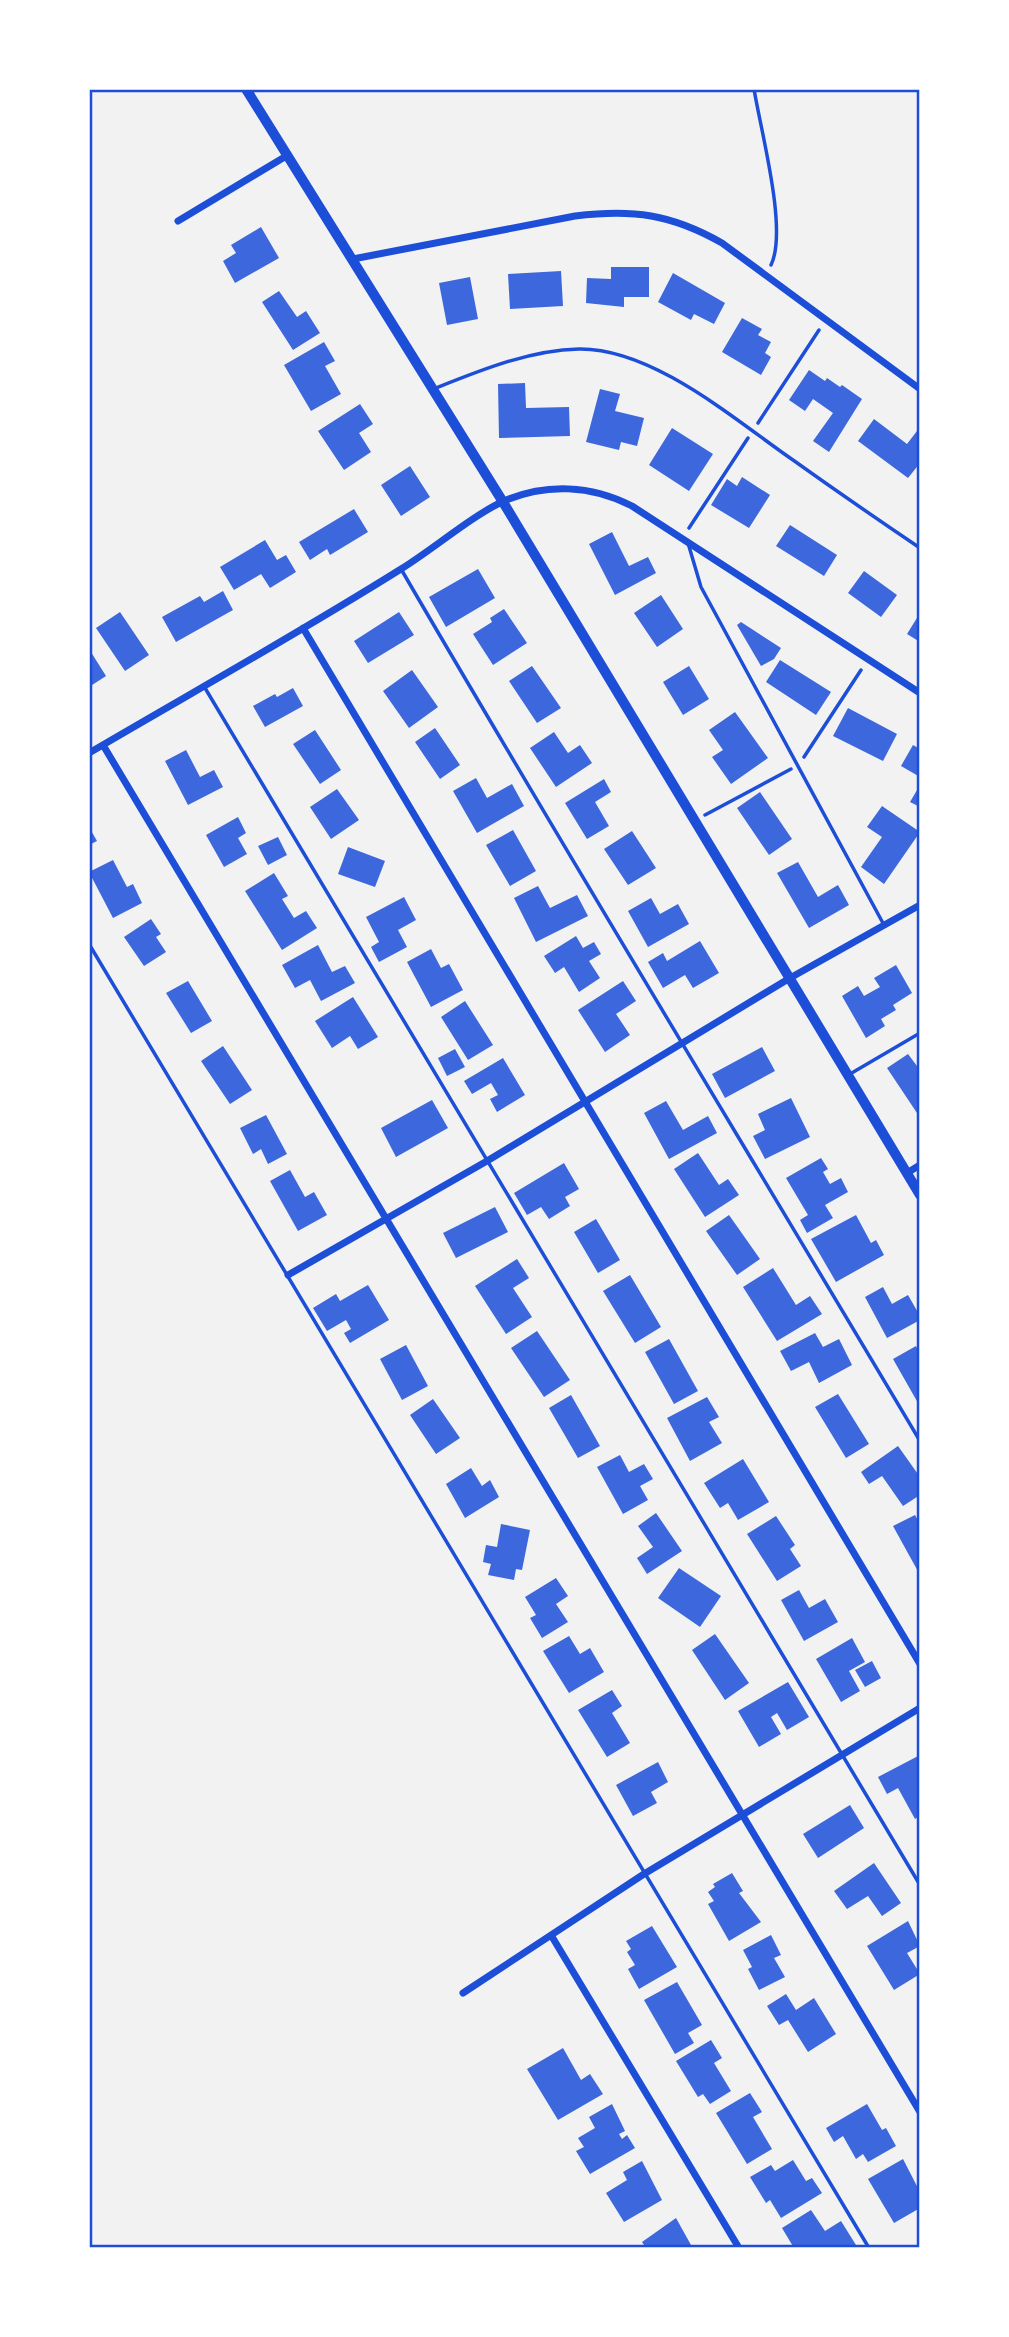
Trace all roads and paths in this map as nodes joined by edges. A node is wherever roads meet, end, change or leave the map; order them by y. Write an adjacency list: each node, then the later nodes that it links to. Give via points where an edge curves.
1 (246, 89): 3 (street)
2 (754, 89): 6 (path, via 779,227 777,253)
3 (288, 155): 4 (street); 5 (street)
4 (178, 221)
5 (353, 259): 6 (street, via 575,216 633,212 693,226); 8 (street)
6 (766, 276): 7 (street)
7 (920, 388)
8 (434, 389): 9 (street); 11 (lane, via 486,368 542,354 579,349 630,359 710,402)
9 (503, 502): 10 (street, via 553,488 609,494); 12 (street); 21 (street)
10 (688, 543): 15 (street); 19 (lane, via 701,587)
11 (920, 548)
12 (401, 569): 13 (street); 23 (lane, via 599,908)
13 (303, 628): 14 (street); 25 (street)
14 (204, 686): 16 (street); 26 (lane)
15 (920, 693)
16 (103, 745): 17 (street); 30 (street)
17 (89, 753)
18 (920, 905): 19 (street)
19 (885, 927): 21 (street)
20 (89, 944): 31 (lane)
21 (790, 978): 23 (street); 24 (street)
22 (920, 1033): 24 (lane)
23 (684, 1043): 25 (street); 32 (lane)
24 (848, 1075): 28 (street)
25 (584, 1102): 26 (street); 33 (street)
26 (487, 1161): 30 (street); 35 (lane)
27 (920, 1165): 28 (street)
28 (906, 1173): 29 (street)
29 (920, 1195)
30 (385, 1220): 31 (street); 36 (street)
31 (288, 1275): 37 (lane)
32 (920, 1441)
33 (920, 1664)
34 (920, 1708): 35 (street)
35 (842, 1754): 36 (street); 38 (lane)
36 (741, 1814): 37 (street); 41 (street)
37 (644, 1874): 39 (street); 43 (lane)
38 (920, 1885)
39 (551, 1935): 40 (street); 42 (street)
40 (463, 1993)
41 (920, 2112)
42 (739, 2248)
43 (869, 2248)

